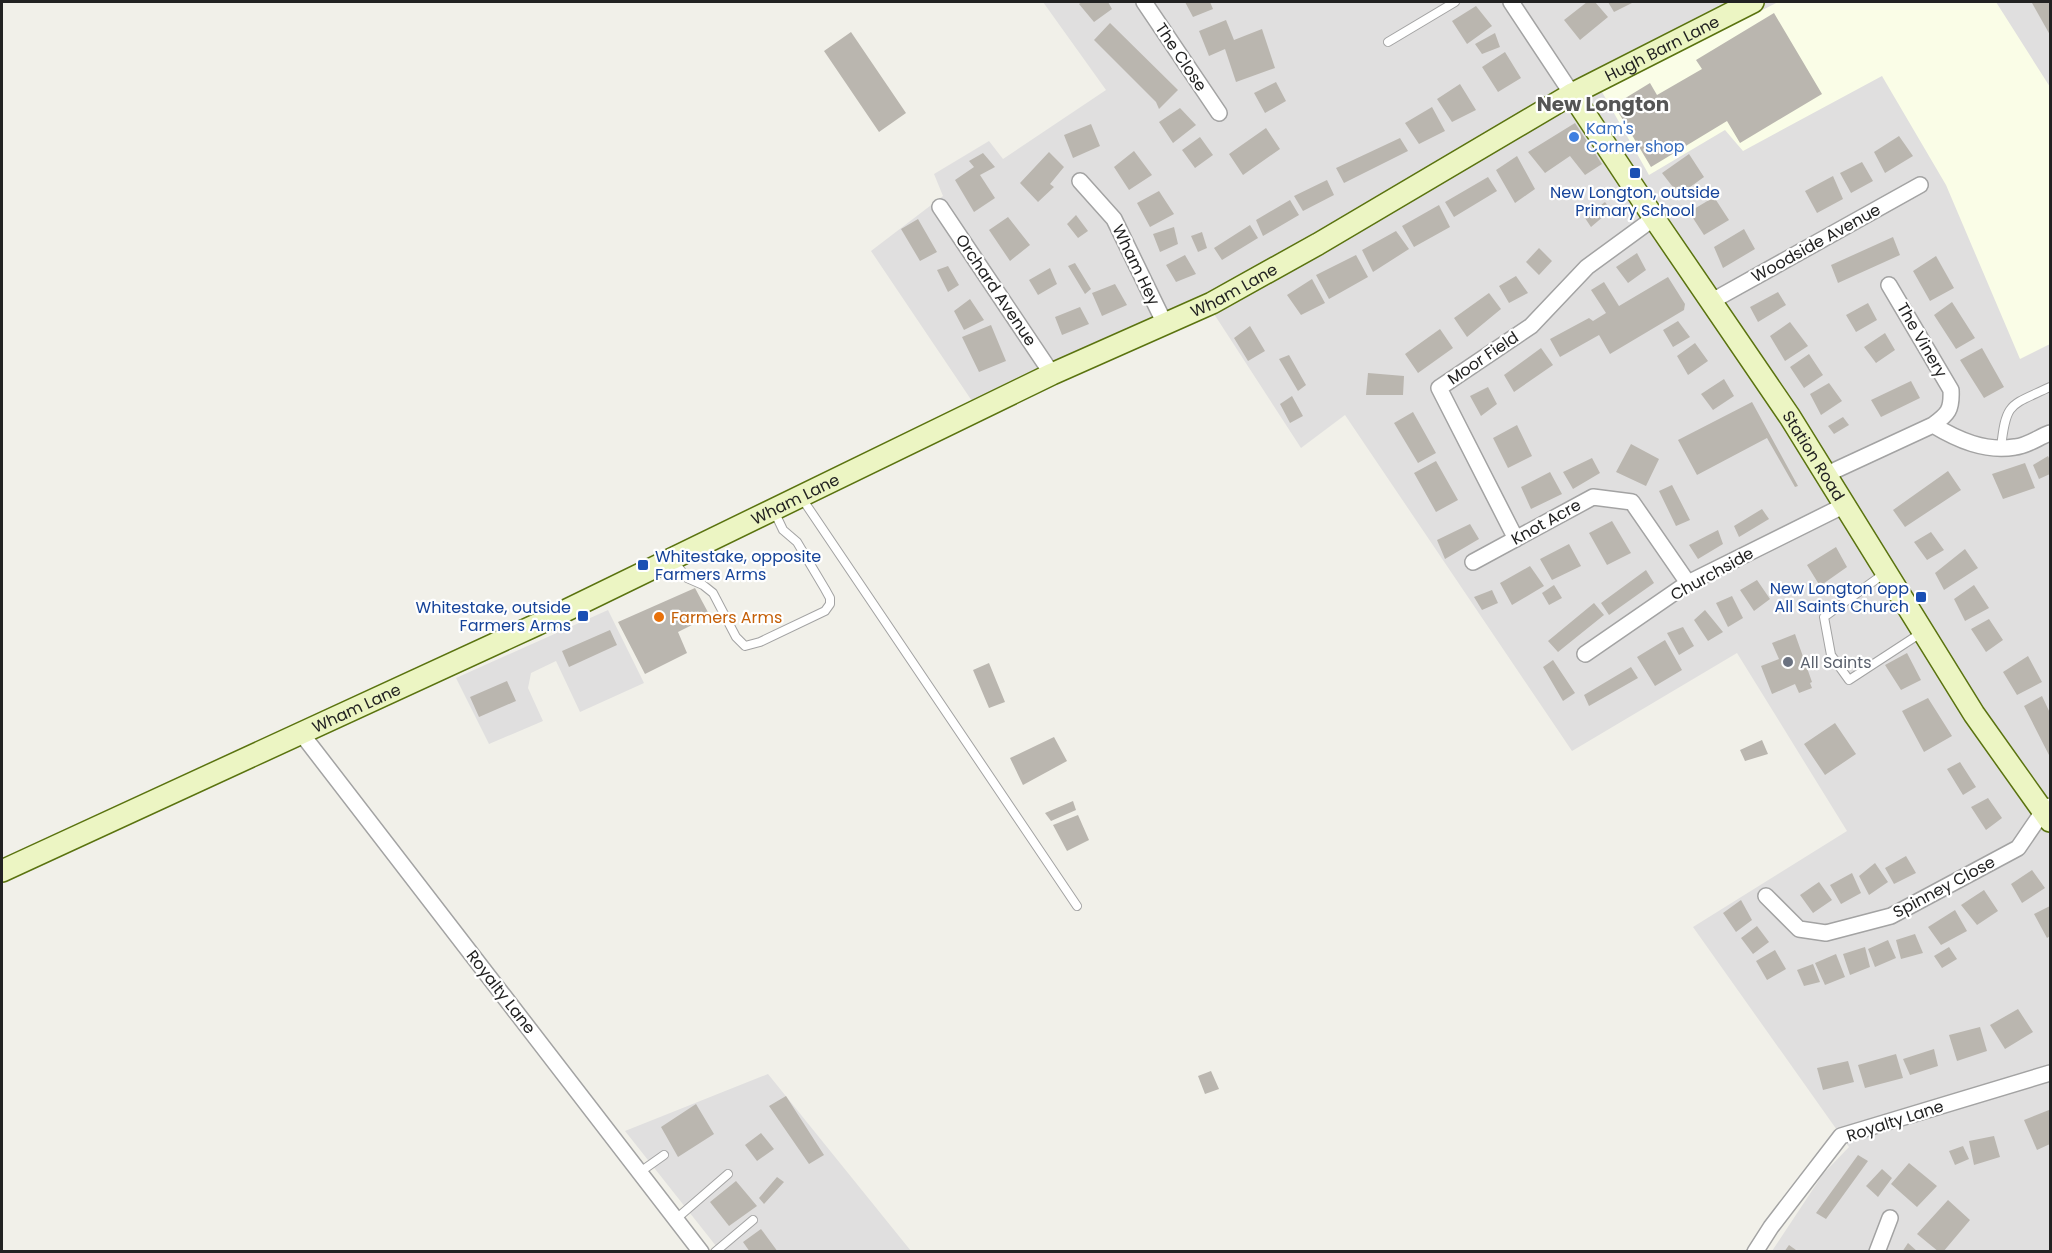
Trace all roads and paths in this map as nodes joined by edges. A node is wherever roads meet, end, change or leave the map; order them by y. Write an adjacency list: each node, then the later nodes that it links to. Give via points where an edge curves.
1 (1144, 2): 7 (street, The Close)
2 (1455, 2): 5 (lane)
3 (1511, 2): 6 (street)
4 (1753, 2): 6 (street, Hugh Barn Lane)
5 (1388, 42)
6 (1572, 93): 11 (street, Station Road); 14 (street, Wham Lane, via 1318,244 1212,303)
7 (1219, 112)
8 (1080, 181): 14 (street, Wham Hey, via 1114,219)
9 (1920, 185): 13 (street, Woodside Avenue)
10 (940, 207): 15 (street, Orchard Avenue)
11 (1654, 218): 13 (street, Station Road); 24 (street, Moor Field, via 1587,267 1531,326 1439,387)
12 (1889, 285): 17 (street, The Vinery, via 1951,390 1947,415)
13 (1712, 301): 20 (street, Station Road)
14 (1165, 324): 15 (street, Wham Lane)
15 (1052, 374): 21 (street, Wham Lane)
16 (2050, 387): 19 (lane, via 2010,408 2004,420)
17 (1933, 425): 19 (street, via 1957,439); 20 (street, The Vinery)
18 (2050, 434): 19 (street, via 2016,447)
19 (2001, 448)
20 (1825, 475): 22 (street, Station Road)
21 (801, 496): 23 (street, Wham Lane); 35 (lane)
22 (1845, 505): 27 (street, Station Road); 28 (street, Churchside)
23 (773, 510): 25 (street, Wham Lane); 25 (lane, via 825,589 830,604 825,611 769,638 750,645 740,642 713,593 687,578)
24 (1516, 539): 26 (street, Knot Acre); 28 (street, Knot Acre, via 1593,497 1632,502)
25 (671, 558): 31 (street, Wham Lane)
26 (1473, 562)
27 (1886, 572): 29 (street, Station Road); 29 (lane, via 1824,617 1830,655 1849,680)
28 (1688, 583): 30 (street, Churchside)
29 (1923, 632): 32 (street, Station Road, via 1974,714)
30 (1585, 654)
31 (301, 733): 33 (street, Wham Lane); 38 (street, Royalty Lane)
32 (2048, 812): 34 (street, Spinney Close, via 2018,848 1892,916 1826,933 1799,929)
33 (2, 871)
34 (1766, 896)
35 (1077, 906)
36 (2050, 1073): 45 (street, Royalty Lane, via 1841,1136)
37 (664, 1155): 38 (lane)
38 (640, 1172): 41 (street, Royalty Lane)
39 (728, 1174): 41 (lane)
40 (1890, 1218): 46 (street)
41 (676, 1219): 43 (street, Royalty Lane)
42 (753, 1220): 44 (lane)
43 (701, 1251)
44 (715, 1251)
45 (1755, 1251)
46 (1877, 1251)

